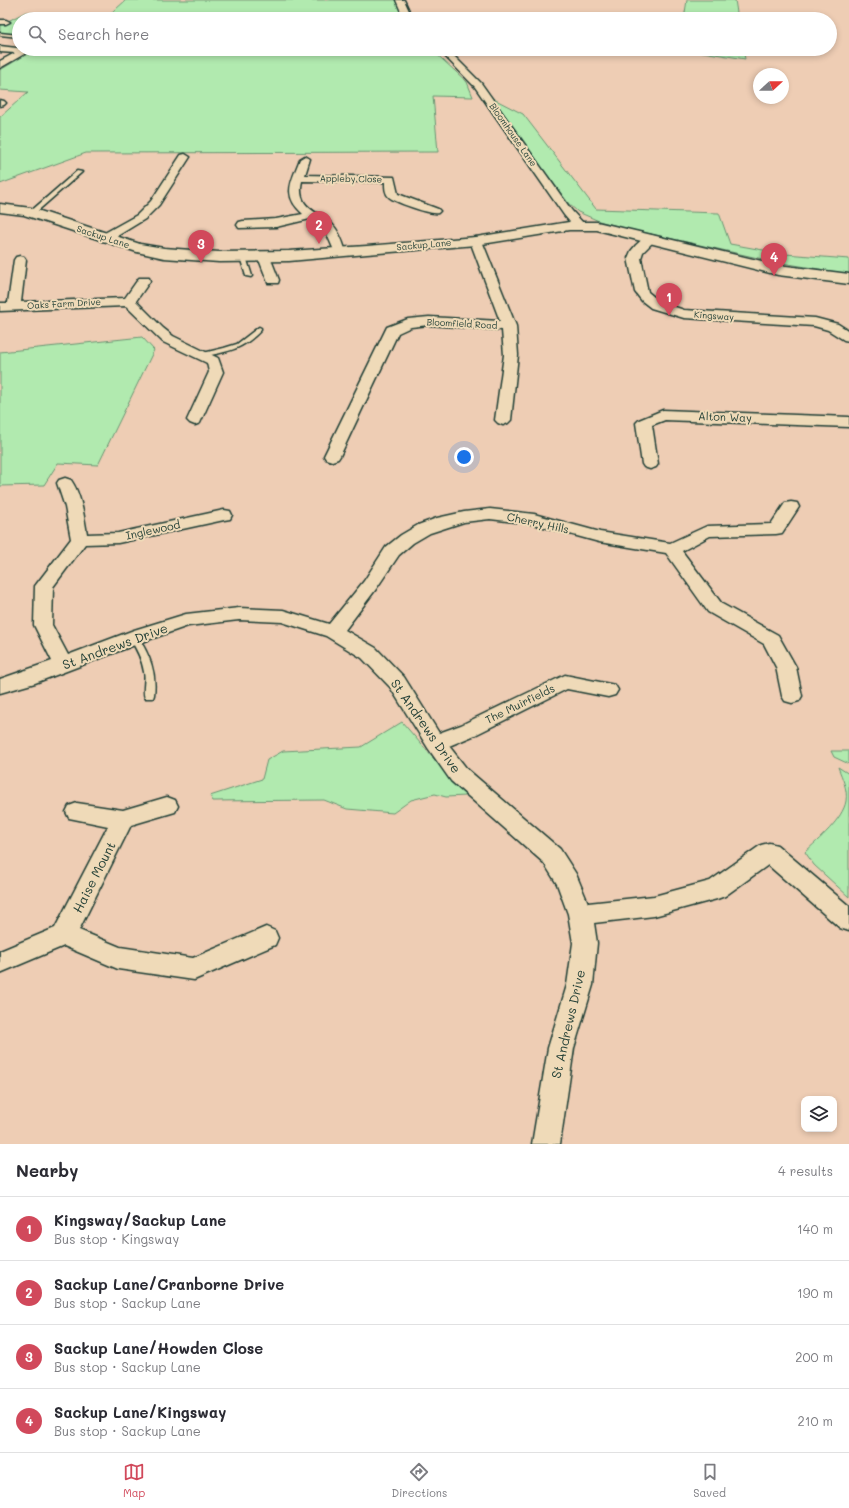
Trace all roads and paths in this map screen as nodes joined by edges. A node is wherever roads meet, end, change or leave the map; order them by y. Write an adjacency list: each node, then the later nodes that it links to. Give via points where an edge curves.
1 (400, 0): 2 (street)
2 (405, 12)
3 (0, 34): 4 (lane)
4 (12, 35)
5 (0, 49): 6 (street)
6 (12, 49)
7 (16, 56): 9 (street)
8 (449, 56): 19 (street, Bloomhouse Lane, via 478,85)
9 (2, 63)
10 (185, 157): 20 (street, via 154,203 140,217)
11 (305, 159): 13 (street)
12 (79, 172): 16 (lane)
13 (299, 178): 15 (street, Appleby Close, via 390,179 394,196); 17 (street, via 295,199)
14 (0, 208): 16 (street, Sackup Lane)
15 (434, 211)
16 (32, 213): 20 (street, Sackup Lane)
17 (313, 215): 18 (street, via 276,223); 23 (street, via 329,228)
18 (243, 225)
19 (579, 225): 21 (street, Sackup Lane, via 597,226); 22 (street, Sackup Lane)
20 (105, 238): 24 (street, Sackup Lane, via 164,253)
21 (650, 239): 28 (street, Sackup Lane, via 778,270); 36 (street, Kingsway, via 637,250 634,260 643,294 667,310 684,314 814,322)
22 (476, 241): 23 (street, Sackup Lane); 35 (street, Bloomfield Road)
23 (340, 252): 25 (street, Sackup Lane)
24 (243, 257): 25 (street, Sackup Lane); 27 (lane)
25 (264, 257): 29 (street)
26 (20, 260): 33 (street)
27 (249, 276)
28 (849, 279)
29 (273, 280)
30 (144, 281): 31 (street)
31 (129, 302): 33 (street, Oaks Farm Drive); 39 (street, via 138,308 162,335 176,345)
32 (0, 307): 33 (street, Oaks Farm Drive)
33 (14, 307)
34 (849, 322): 36 (street, via 839,323)
35 (509, 326): 41 (street, via 511,356); 43 (street, Bloomfield Road, via 429,321 408,323 392,330)
36 (833, 328): 38 (street, Kingsway)
37 (260, 329): 39 (lane, via 244,344)
38 (849, 337)
39 (201, 355): 40 (street, via 213,361 216,372)
40 (195, 420)
41 (503, 420)
42 (849, 422): 44 (street, Alton Way, via 662,415 644,423)
43 (332, 456)
44 (650, 464)
45 (65, 483): 48 (street)
46 (791, 507): 49 (street, via 776,529 707,531)
47 (224, 515): 48 (street, Inglewood, via 118,538)
48 (80, 539): 52 (street, via 44,586 43,625)
49 (672, 549): 50 (street, Cherry Hills, via 599,537 534,519 512,516 490,514 443,522 424,529 392,551 370,586); 56 (street, via 715,608 771,640 786,667)
50 (333, 632): 51 (street, St Andrews Drive, via 283,616 239,614 186,620); 57 (street, St Andrews Drive, via 369,653 397,682)
51 (134, 637): 52 (street, St Andrews Drive); 55 (lane, via 145,654 151,681)
52 (63, 664): 53 (street, St Andrews Drive)
53 (0, 686)
54 (608, 690): 57 (street, The Muirfields, via 565,682 468,730)
55 (149, 695)
56 (792, 696)
57 (435, 743): 61 (street, St Andrews Drive, via 459,775 552,856 568,881)
58 (167, 806): 60 (street)
59 (77, 812): 60 (street)
60 (123, 819): 63 (street, Haise Mount)
61 (580, 914): 62 (street, via 654,906 717,889 769,852); 66 (street, St Andrews Drive, via 584,943 580,985 561,1048)
62 (849, 921)
63 (64, 935): 64 (street, via 118,958 194,969); 65 (street)
64 (266, 938)
65 (0, 962)
66 (546, 1144)

